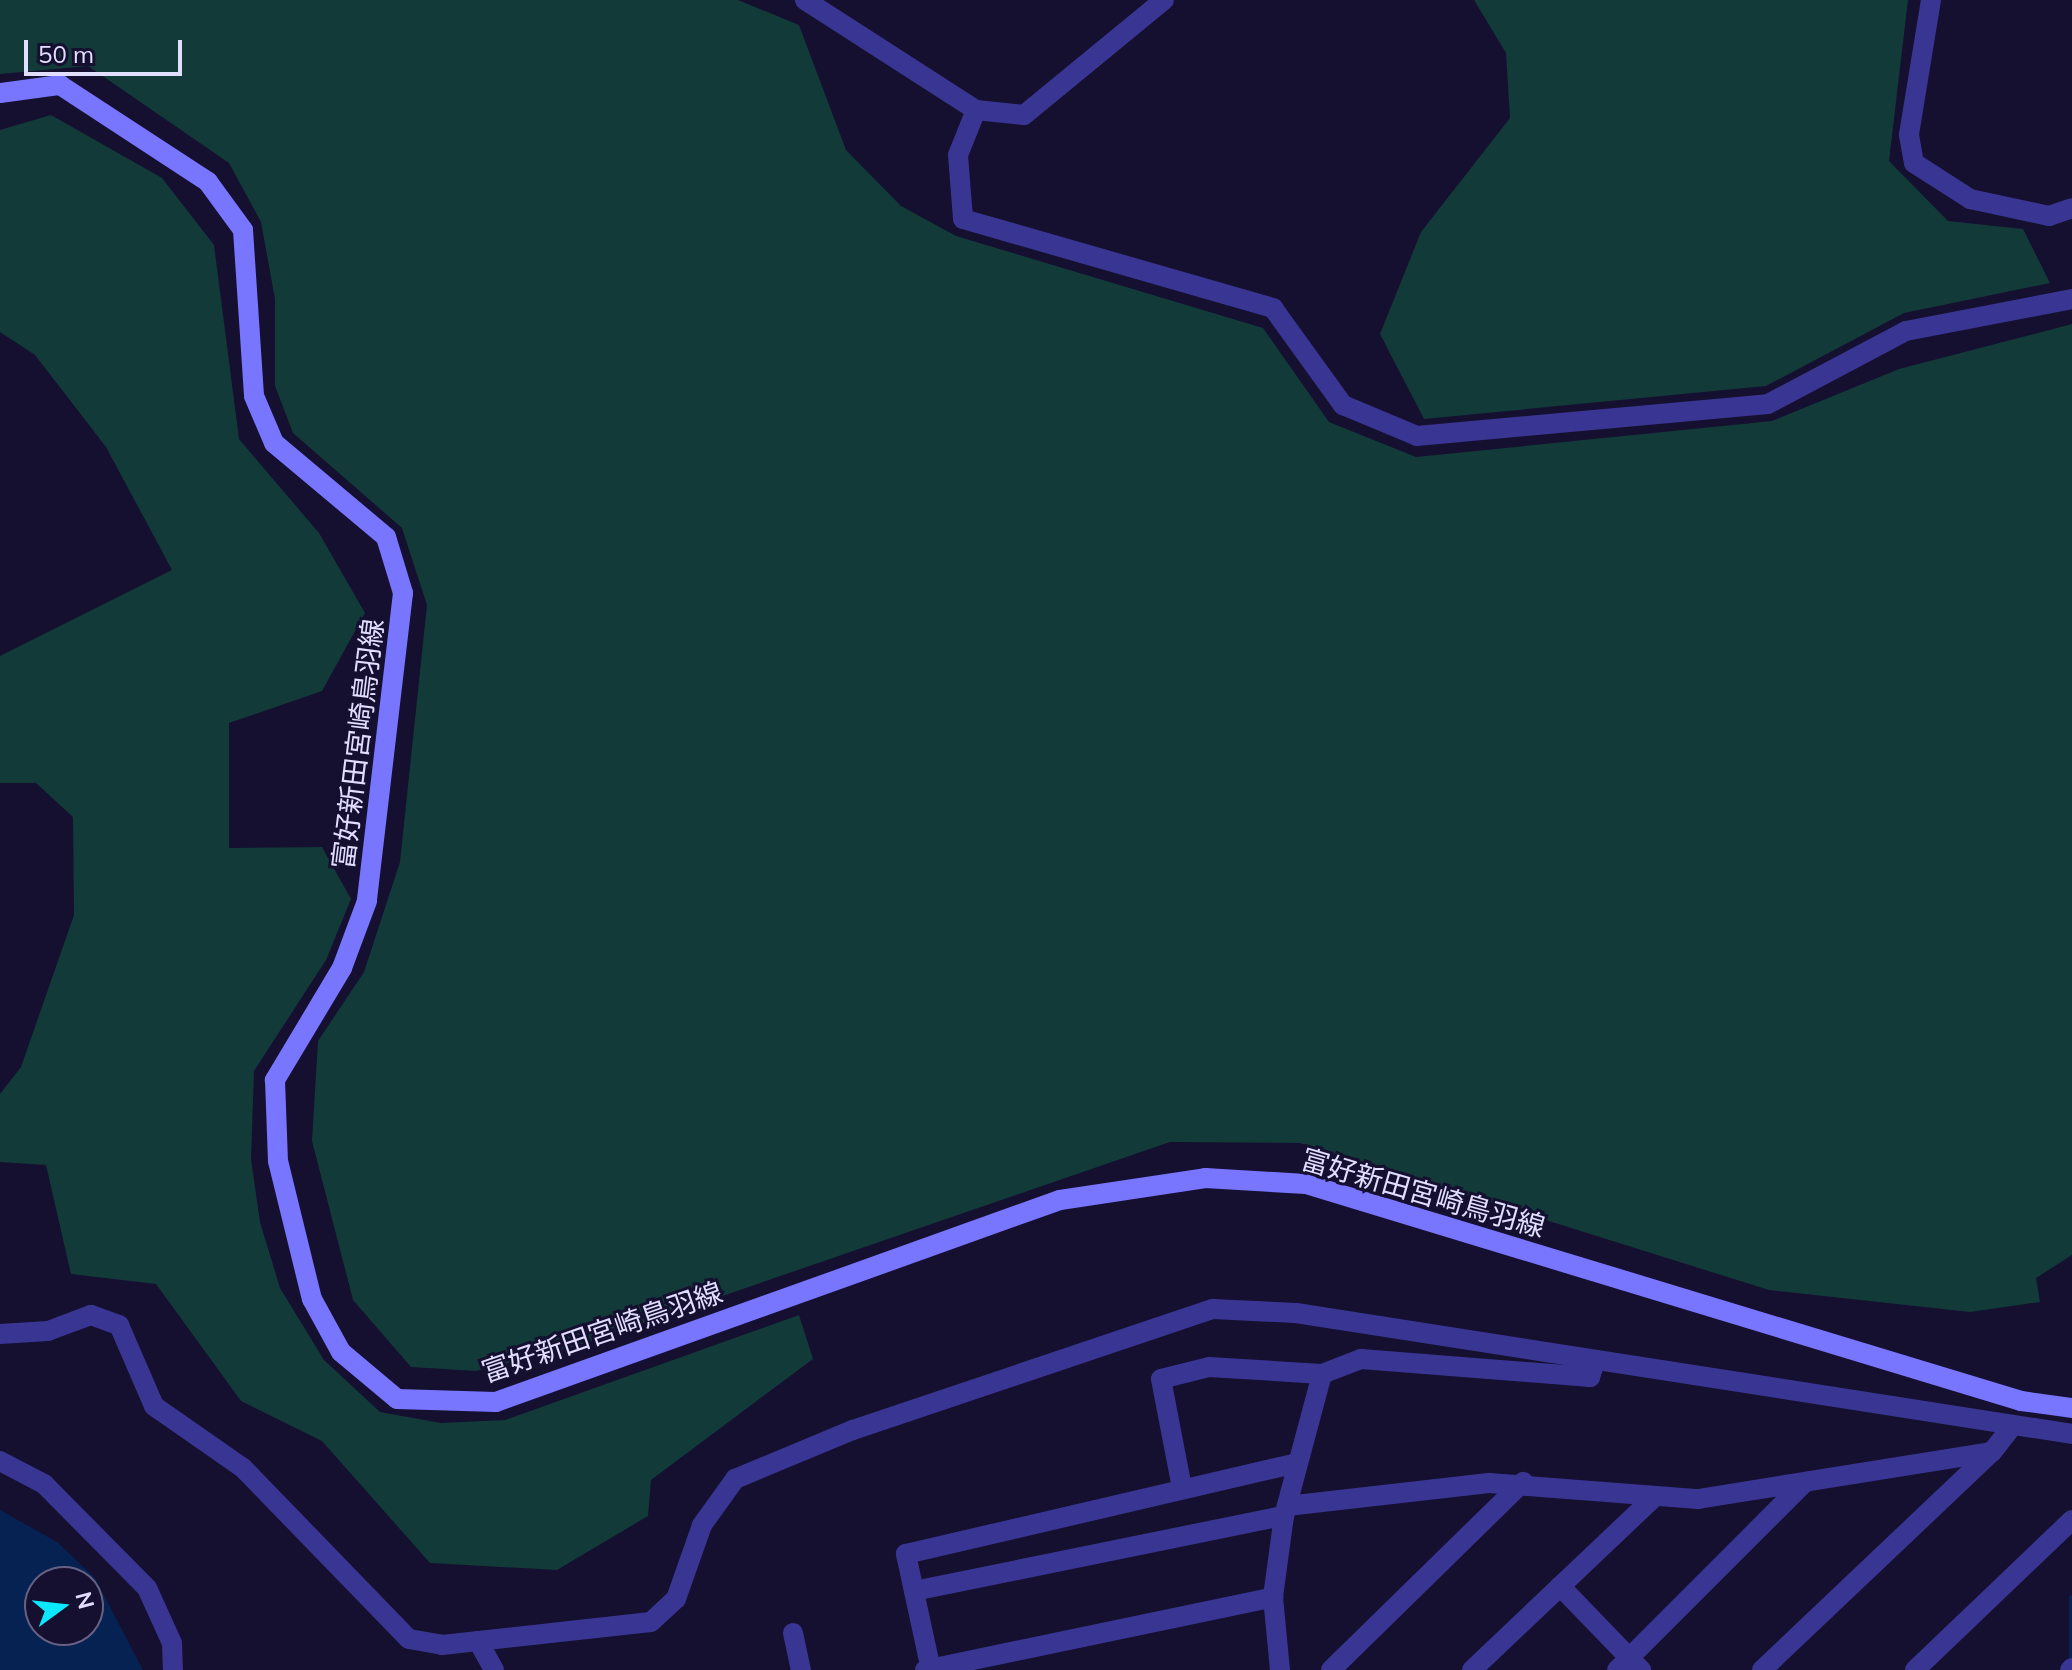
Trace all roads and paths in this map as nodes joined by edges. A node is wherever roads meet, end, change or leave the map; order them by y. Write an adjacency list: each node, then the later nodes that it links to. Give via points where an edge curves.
1 (805, 0): 5 (street)
2 (1164, 0): 5 (street, via 1024,115)
3 (1931, 0): 6 (street, via 1909,135 1914,163 1970,199 2049,216)
4 (0, 93): 11 (main road, 富好新田宮崎鳥羽線, via 60,85 90,98 208,182 243,230 254,396 274,443 386,537 395,565 403,593 367,901 342,968 275,1080 278,1161 312,1299 341,1352 397,1399 496,1402 1060,1200 1134,1183 1205,1178 1306,1184 2021,1401)
5 (976, 110): 7 (street, via 958,155 963,219 1273,308 1343,405 1417,436 1768,404 1906,331)
6 (2072, 208)
7 (2072, 299)
8 (0, 1334): 27 (street, via 48,1331 91,1315 119,1325 154,1406 243,1468 409,1639)
9 (1595, 1362): 10 (street, via 1590,1377 1361,1359); 12 (street); 27 (street, via 1296,1313 1193,1313 853,1430 735,1479 702,1525 676,1599 651,1622)
10 (1322, 1374): 16 (street); 19 (street, via 1209,1367 1161,1379)
11 (2072, 1408)
12 (2012, 1426): 13 (street); 14 (street)
13 (2072, 1434)
14 (1992, 1452): 18 (street); 36 (street)
15 (0, 1461): 29 (street, via 44,1484 147,1588 172,1643)
16 (1298, 1463): 19 (street); 21 (street)
17 (1523, 1482): 20 (street); 21 (street); 34 (street)
18 (1804, 1483): 20 (street, via 1698,1499); 28 (street)
19 (1182, 1488): 24 (street, via 906,1554)
20 (1653, 1498): 23 (street)
21 (1286, 1511): 24 (street); 25 (street)
22 (2072, 1520): 37 (street)
23 (1560, 1586): 28 (street); 35 (street)
24 (914, 1591): 32 (street)
25 (1273, 1597): 32 (street); 33 (street)
26 (793, 1633): 31 (street)
27 (478, 1641): 30 (street)
28 (1629, 1666)
29 (173, 1670)
30 (494, 1670)
31 (801, 1670)
32 (929, 1670)
33 (1280, 1670)
34 (1331, 1670)
35 (1472, 1670)
36 (1762, 1670)
37 (1915, 1670)

